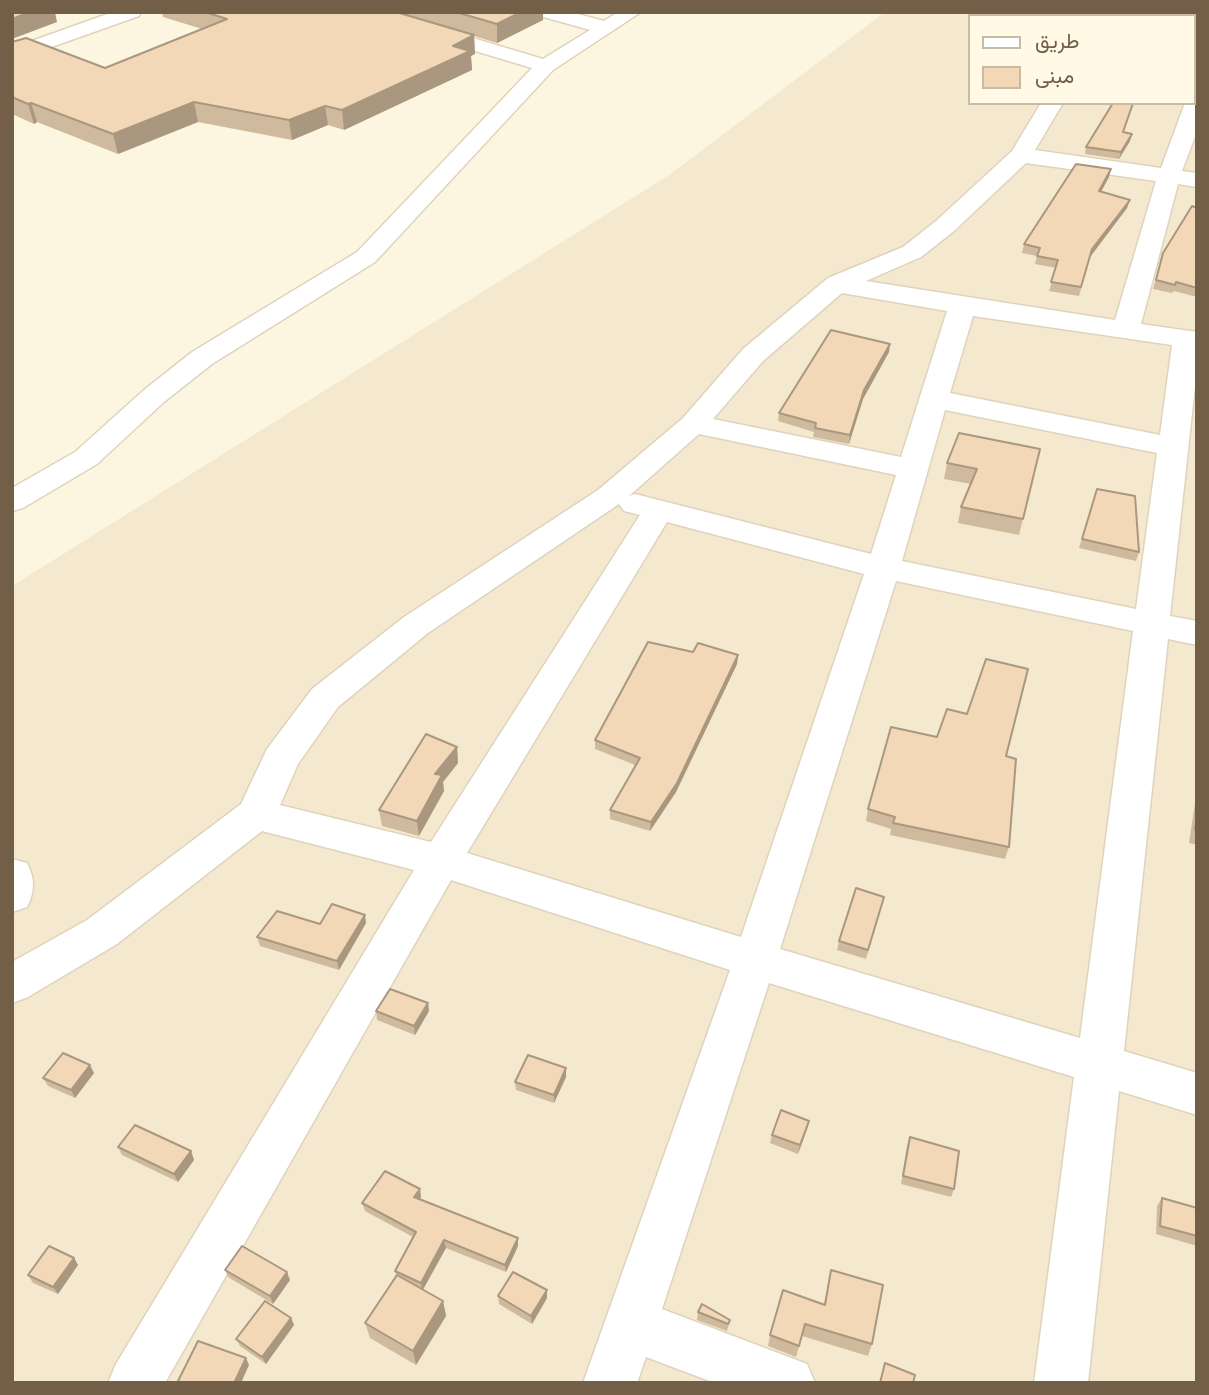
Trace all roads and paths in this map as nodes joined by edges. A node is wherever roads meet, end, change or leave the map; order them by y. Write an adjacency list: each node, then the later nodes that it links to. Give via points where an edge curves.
1 (132, 12): 6 (street)
2 (365, 12): 7 (street)
3 (547, 12): 5 (street)
4 (632, 12): 5 (street)
5 (606, 29): 7 (street)
6 (12, 55)
7 (546, 66): 22 (street, via 366,257 202,358 86,458)
8 (1197, 101): 11 (street)
9 (1051, 105): 10 (street)
10 (1021, 155): 11 (street); 13 (street, via 912,252)
11 (1169, 176): 12 (street); 15 (street)
12 (1197, 180)
13 (837, 284): 14 (street); 18 (street, via 753,355)
14 (962, 306): 15 (street); 17 (street)
15 (1126, 330): 16 (street)
16 (1191, 340): 19 (street)
17 (934, 399): 19 (street); 20 (street)
18 (693, 424): 20 (street); 21 (street)
19 (1172, 447): 25 (street)
20 (913, 469): 24 (street)
21 (609, 497): 23 (street); 27 (street, via 416,625 325,698 281,759)
22 (12, 501)
23 (659, 510): 24 (street); 28 (street)
24 (883, 568): 25 (street); 31 (street)
25 (1150, 622): 26 (street); 33 (street)
26 (1197, 633)
27 (256, 814): 28 (street); 32 (street, via 102,932)
28 (441, 862): 31 (street); 37 (street)
29 (12, 875): 30 (street)
30 (12, 895)
31 (755, 960): 33 (street); 35 (street)
32 (12, 984)
33 (1099, 1065): 34 (street); 36 (street)
34 (1197, 1094)
35 (632, 1325): 38 (street); 39 (street)
36 (1068, 1380)
37 (135, 1383)
38 (610, 1383)
39 (788, 1383)

